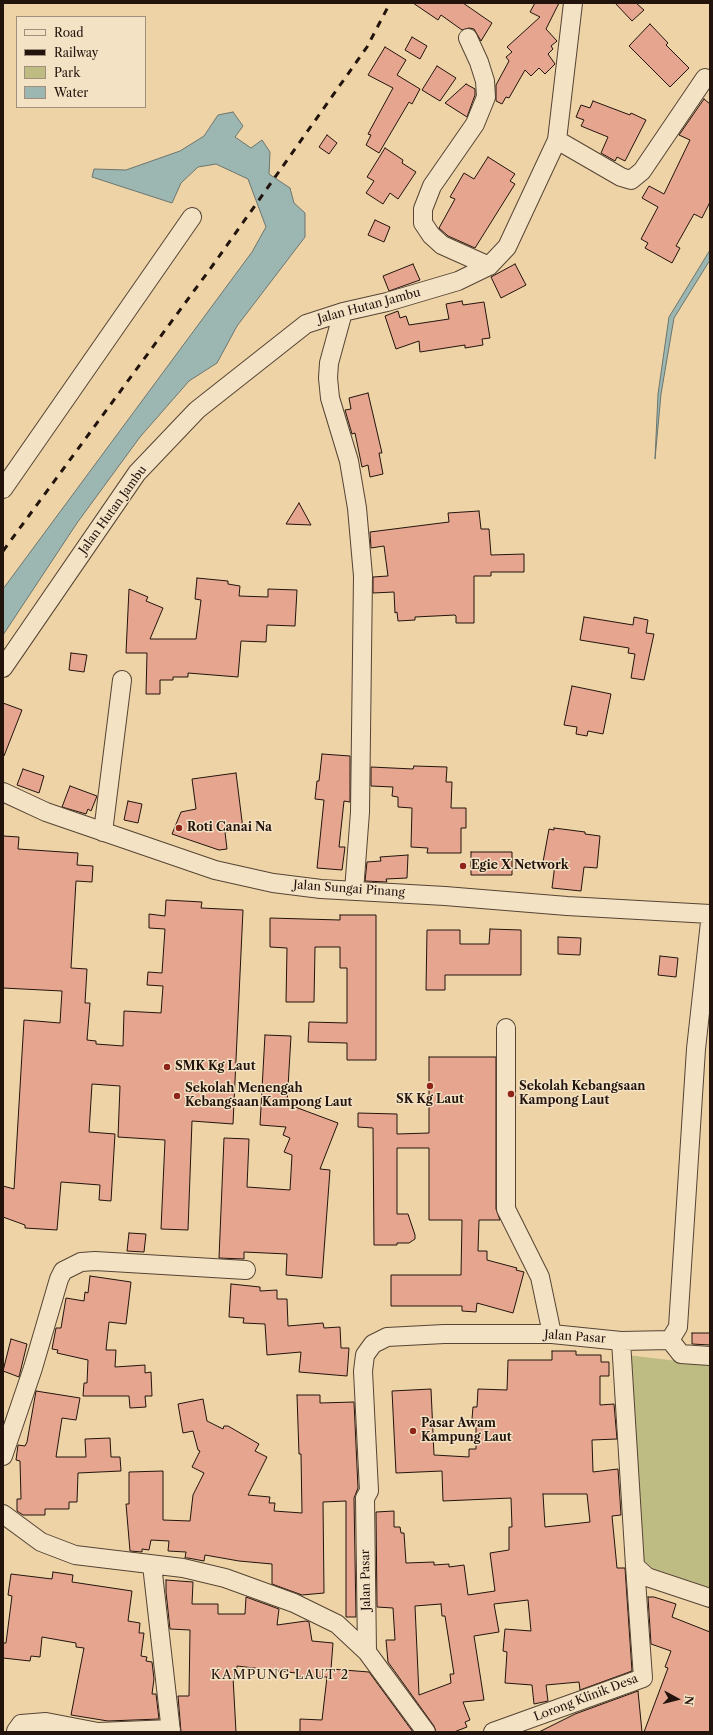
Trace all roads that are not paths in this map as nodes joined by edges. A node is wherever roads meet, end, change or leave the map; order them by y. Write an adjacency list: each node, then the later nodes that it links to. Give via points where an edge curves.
1 (573, 3): 4 (street, Jalan Hutan Jambu)
2 (468, 38): 6 (street, via 486,81 486,97 475,124 432,186 423,209 423,223 442,245)
3 (705, 78): 4 (street, via 642,171 631,180)
4 (556, 140): 6 (street, Jalan Hutan Jambu, via 507,247)
5 (192, 217): 8 (street)
6 (489, 266): 7 (street, Jalan Hutan Jambu, via 458,281)
7 (343, 312): 9 (street, Jalan Hutan Jambu, via 306,324 197,410 175,432 137,473); 13 (street, via 328,363 328,378 330,398 349,461 357,508 363,576 360,812)
8 (3, 489)
9 (3, 668)
10 (122, 680): 12 (street)
11 (3, 792): 12 (street, Jalan Sungai Pinang, via 46,812)
12 (103, 832): 13 (street, Jalan Sungai Pinang, via 215,870 274,883)
13 (354, 891): 14 (street, Jalan Sungai Pinang)
14 (710, 914)
15 (710, 922): 19 (street, via 696,1049 678,1327)
16 (506, 1028): 18 (street, via 506,1210 540,1277)
17 (246, 1270): 22 (street, via 94,1261 81,1262 64,1271 59,1279 33,1368)
18 (552, 1334): 20 (street, Jalan Pasar); 27 (street, Jalan Pasar, via 387,1336 373,1344 365,1355 363,1371 369,1490 365,1498)
19 (670, 1340): 20 (street, Jalan Pasar); 21 (street, via 680,1354)
20 (621, 1341): 25 (street)
21 (710, 1356)
22 (3, 1456)
23 (3, 1514): 24 (street, via 41,1542 75,1555)
24 (152, 1565): 27 (street, via 183,1568 226,1578 294,1603 337,1624); 28 (street)
25 (635, 1566): 26 (street, via 647,1577); 31 (street, Lorong Klinik Desa, via 643,1678)
26 (710, 1598)
27 (367, 1652): 30 (street)
28 (171, 1730): 29 (street, via 98,1732 46,1722 21,1724)
29 (16, 1731)
30 (426, 1732)
31 (493, 1732)

